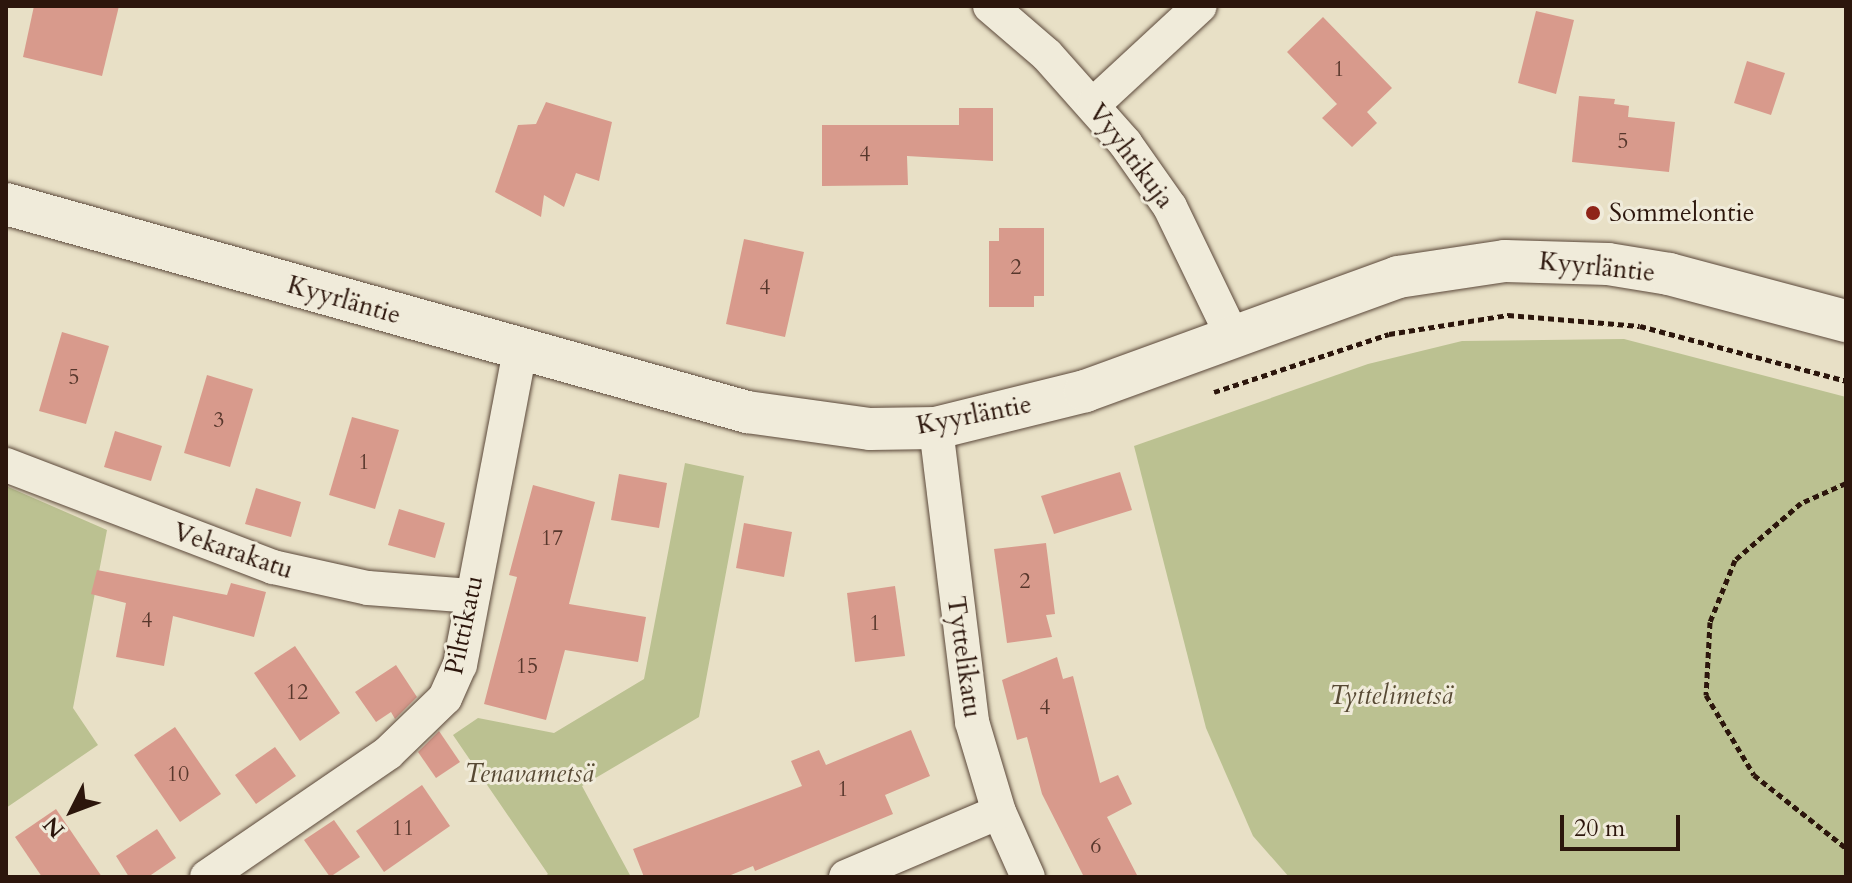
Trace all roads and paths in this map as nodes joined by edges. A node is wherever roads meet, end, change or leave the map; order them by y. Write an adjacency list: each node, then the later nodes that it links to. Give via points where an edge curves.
1 (990, 6): 3 (street, Vyyhtikuja)
2 (1200, 6): 3 (street)
3 (1094, 104): 6 (street, Vyyhtikuja, via 1170,207)
4 (6, 204): 7 (street, Kyyrläntie)
5 (1846, 321): 6 (street, Kyyrläntie, via 1669,274 1547,260 1398,277)
6 (1232, 335): 10 (street, Kyyrläntie, via 1085,391)
7 (520, 351): 10 (street, Kyyrläntie, via 747,412 870,429); 13 (street, Pilttikatu)
8 (1846, 381): 9 (path, via 1640,326 1508,315 1389,334)
9 (1198, 397)
10 (936, 428): 14 (street, Tyttelikatu, via 972,722)
11 (6, 465): 13 (street, Vekarakatu, via 273,567 368,588)
12 (1846, 483): 15 (path, via 1801,503 1735,560 1710,622 1706,695 1754,775)
13 (471, 596): 16 (street, Pilttikatu, via 455,681 421,726)
14 (999, 812): 17 (street); 18 (street, Tyttelikatu)
15 (1846, 848)
16 (207, 877)
17 (846, 877)
18 (1028, 877)

